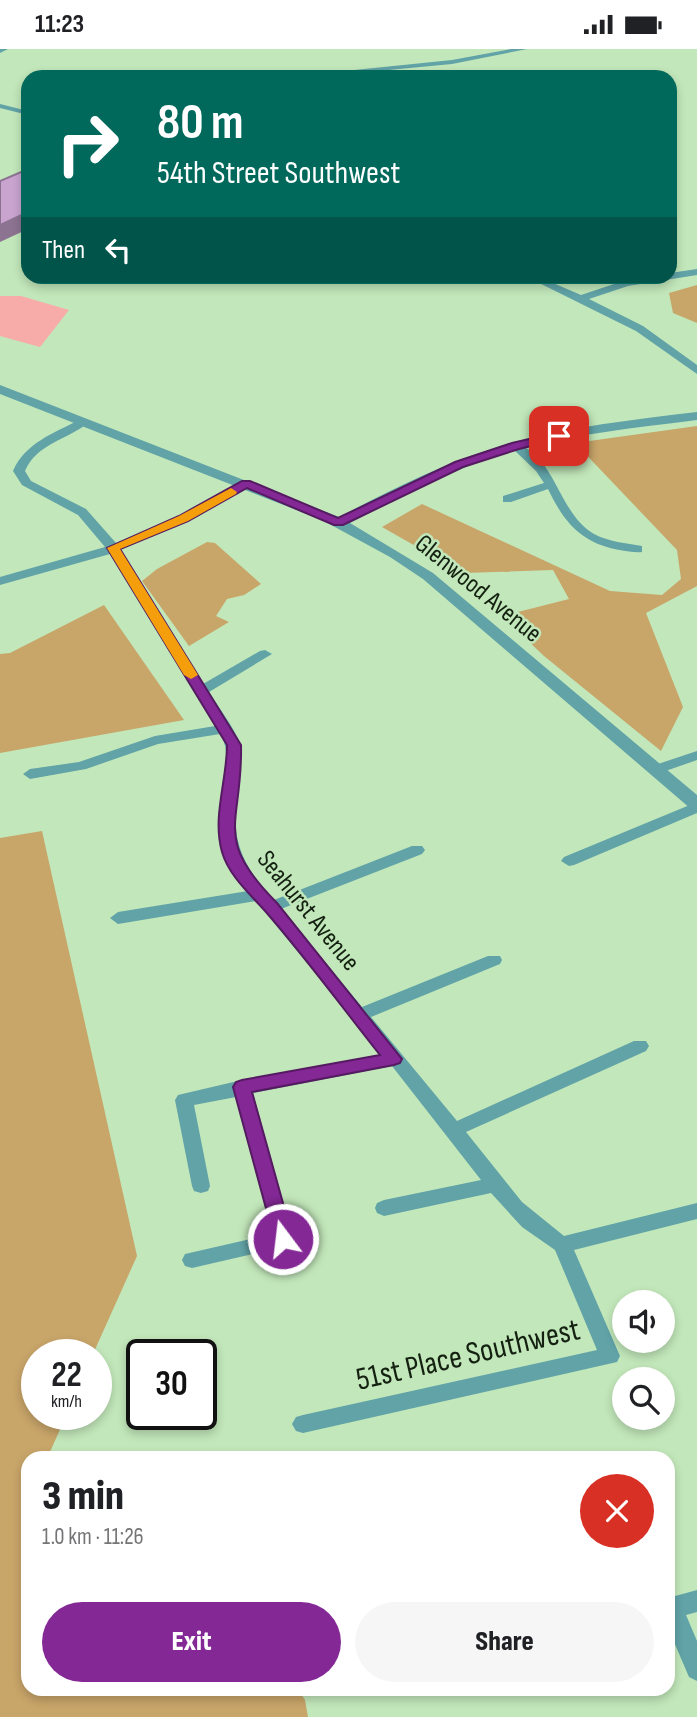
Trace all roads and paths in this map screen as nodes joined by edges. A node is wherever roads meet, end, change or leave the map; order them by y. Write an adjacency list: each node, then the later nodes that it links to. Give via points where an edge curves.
1 (523, 49): 2 (street)
2 (374, 70)
3 (0, 106): 4 (street)
4 (21, 111)
5 (697, 272): 6 (street)
6 (677, 275)
7 (547, 284): 9 (street)
8 (623, 284): 9 (street)
9 (580, 299): 10 (street, via 657,337)
10 (697, 371)
11 (0, 389): 13 (street, Glenwood Avenue)
12 (697, 416): 14 (street)
13 (83, 422): 15 (street, Glenwood Avenue); 19 (street, Seahurst Avenue, via 21,461 19,471 26,483 82,512)
14 (516, 446): 16 (street, via 546,476); 18 (street, via 459,465)
15 (246, 483): 18 (street, Glenwood Avenue); 19 (street, via 184,519)
16 (549, 485): 17 (street); 20 (street, via 581,532 592,540)
17 (507, 499)
18 (339, 523): 26 (street, Glenwood Avenue, via 428,576)
19 (113, 548): 21 (street); 23 (street, Seahurst Avenue)
20 (638, 549)
21 (0, 581)
22 (265, 654): 23 (street)
23 (201, 691): 24 (street, Seahurst Avenue)
24 (224, 729): 27 (street, via 155,740 81,766); 31 (street, Seahurst Avenue, via 234,745 225,826 230,854)
25 (697, 755): 26 (street)
26 (657, 769): 28 (street, Glenwood Avenue)
27 (30, 774)
28 (697, 806): 30 (street)
29 (417, 850): 32 (street)
30 (569, 861)
31 (259, 895): 32 (street, Seahurst Avenue); 33 (street)
32 (271, 907): 35 (street, Seahurst Avenue)
33 (118, 918)
34 (494, 960): 35 (street)
35 (358, 1015): 37 (street, Seahurst Avenue)
36 (639, 1046): 39 (street)
37 (394, 1059): 38 (street); 39 (street, Seahurst Avenue)
38 (242, 1087): 41 (street, via 184,1100); 45 (street, via 283,1239)
39 (454, 1130): 40 (street, Seahurst Avenue)
40 (494, 1185): 42 (street); 44 (street, Seahurst Avenue, via 537,1230)
41 (201, 1186)
42 (384, 1207)
43 (697, 1211): 44 (street)
44 (562, 1245): 46 (street, 51st Place Southwest, via 610,1356)
45 (192, 1260)
46 (303, 1424)
47 (697, 1601): 48 (street)
48 (675, 1608)
49 (675, 1620): 50 (street)
50 (697, 1669)

